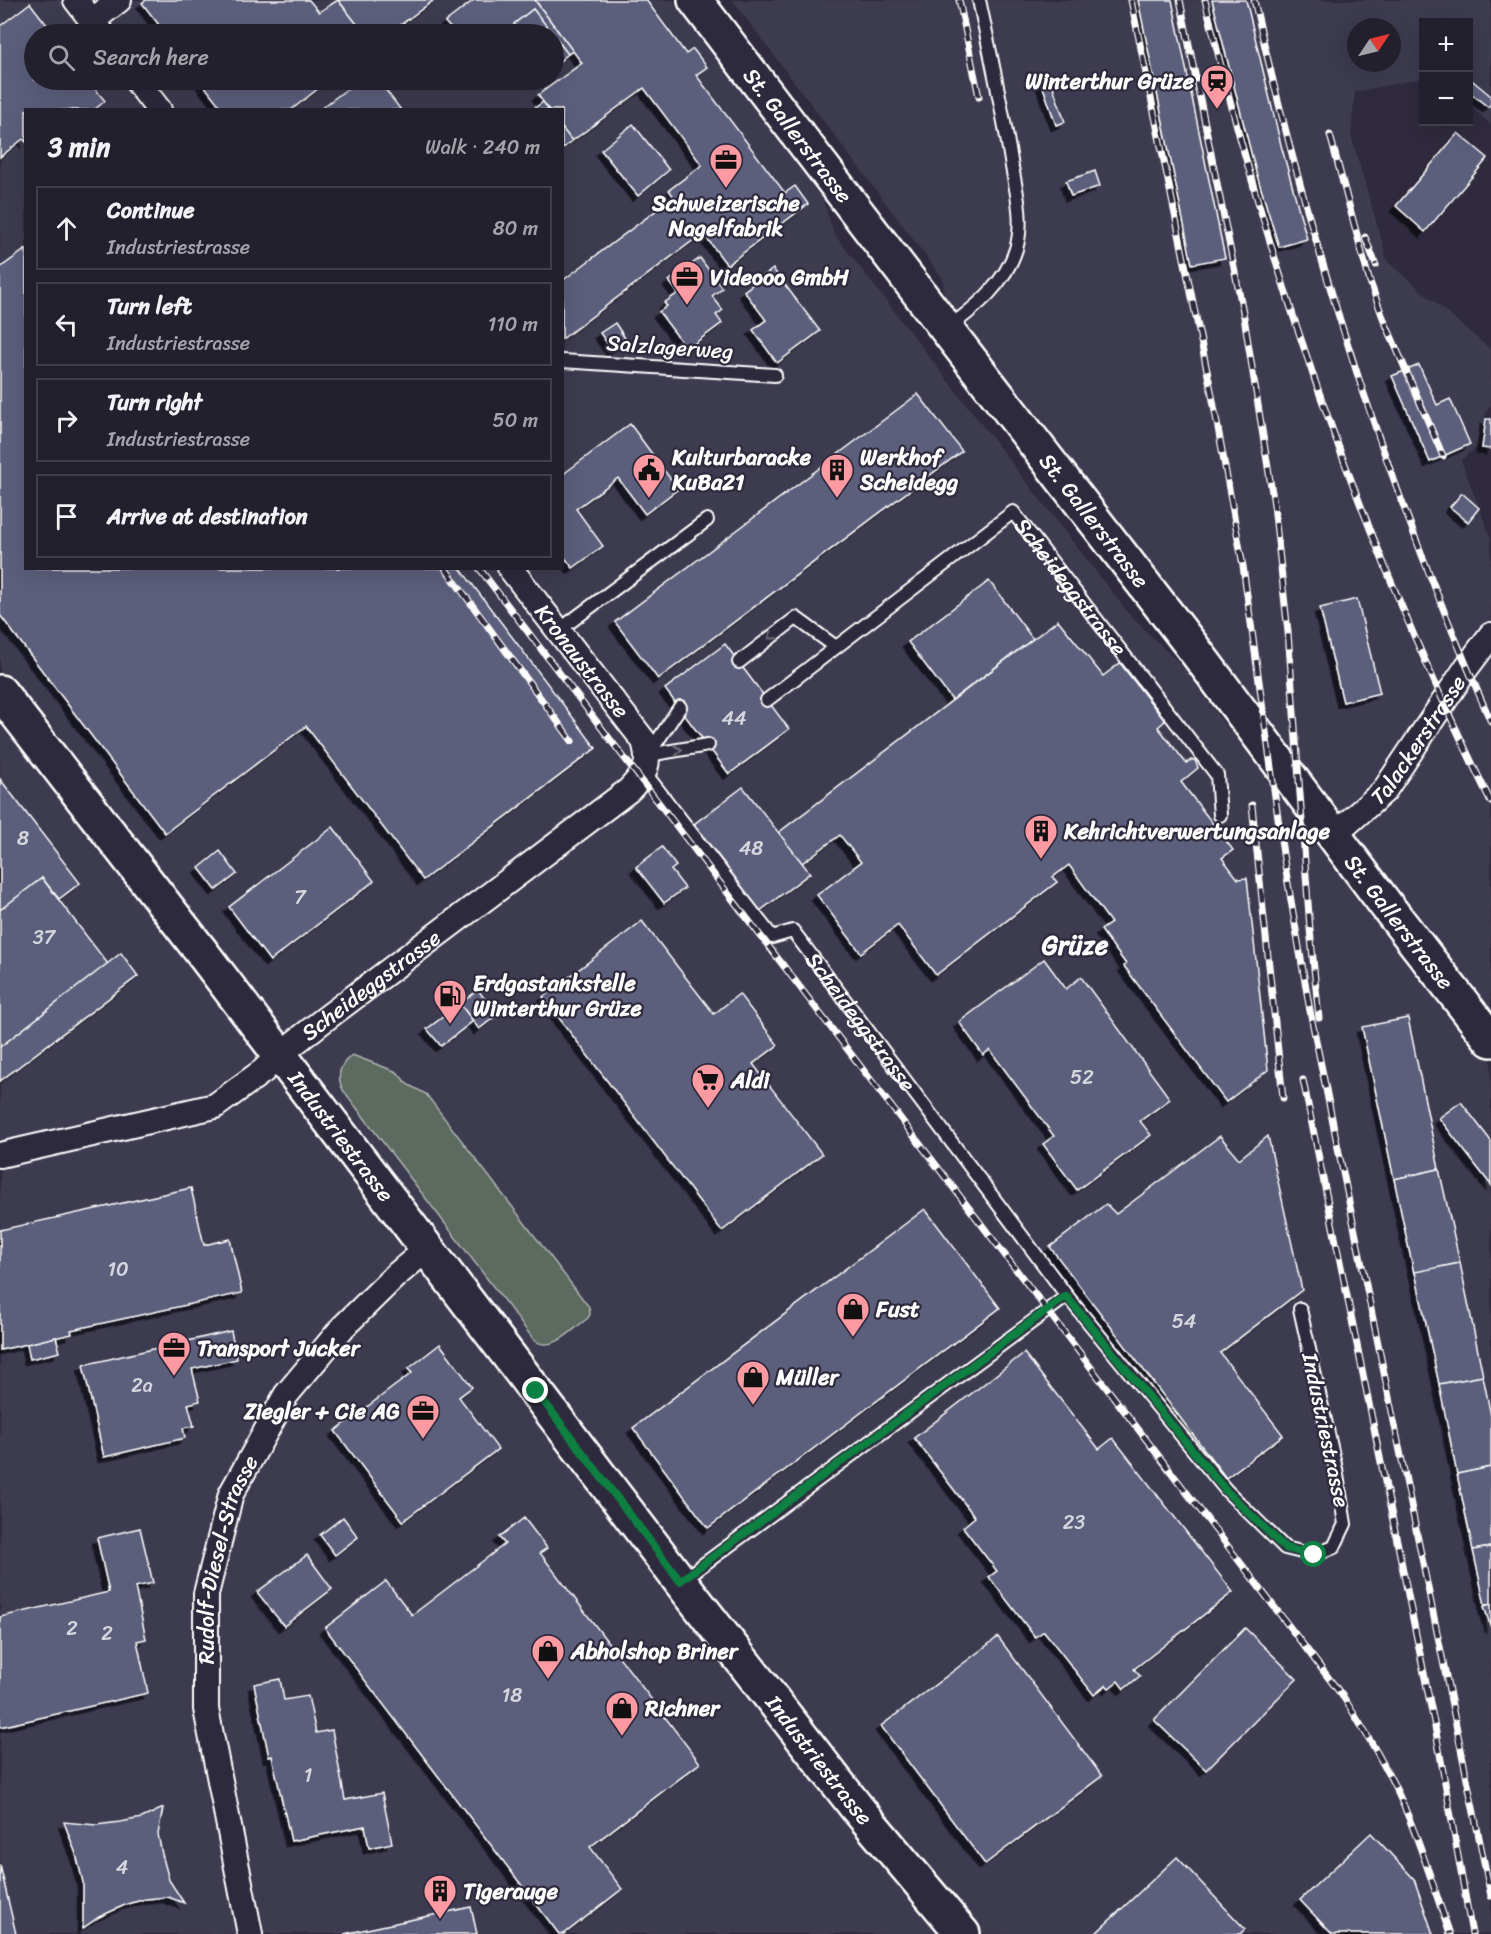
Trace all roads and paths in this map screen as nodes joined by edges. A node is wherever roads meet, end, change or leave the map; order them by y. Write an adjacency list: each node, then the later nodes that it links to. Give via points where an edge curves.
1 (76, 0): 5 (street)
2 (119, 0): 6 (street)
3 (695, 0): 9 (street, St. Gallerstrasse)
4 (979, 0): 9 (lane, via 1005,120 1019,228 1016,248 999,282 978,305)
5 (94, 24)
6 (100, 24)
7 (144, 90): 8 (street)
8 (157, 108)
9 (946, 329): 24 (street, St. Gallerstrasse)
10 (564, 361): 11 (lane, Salzlagerweg)
11 (775, 375)
12 (707, 520): 14 (lane)
13 (512, 570): 14 (street, Kronaustrasse)
14 (558, 631): 22 (street, Kronaustrasse, via 644,741)
15 (1491, 635): 24 (street, Talackerstrasse, via 1384,791)
16 (836, 647): 17 (lane, one-way to 17, via 796,618); 19 (lane, Scheideggstrasse); 23 (lane, Scheideggstrasse, via 1013,512 1217,775)
17 (739, 662)
18 (0, 692): 26 (street, Industriestrasse)
19 (767, 700)
20 (680, 708): 22 (lane, Scheideggstrasse)
21 (708, 745): 22 (lane, one-way to 21)
22 (646, 764): 26 (street, Scheideggstrasse, via 629,790); 29 (lane, Scheideggstrasse, via 772,937 793,931)
23 (1220, 815)
24 (1334, 835): 25 (street, St. Gallerstrasse)
25 (1491, 1040)
26 (279, 1055): 27 (street, Scheideggstrasse, via 215,1106); 28 (street, Industriestrasse)
27 (0, 1155)
28 (427, 1249): 31 (street, Industriestrasse); 32 (street, Rudolf-Diesel-Strasse, via 343,1327 286,1395 231,1494 206,1594 206,1709)
29 (1066, 1296): 30 (lane, Industriestrasse, via 1226,1491 1285,1548 1314,1555 1334,1547 1345,1524); 31 (lane)
30 (1300, 1309)
31 (680, 1581): 33 (street, Industriestrasse, via 857,1808)
32 (250, 1934)
33 (963, 1934)

